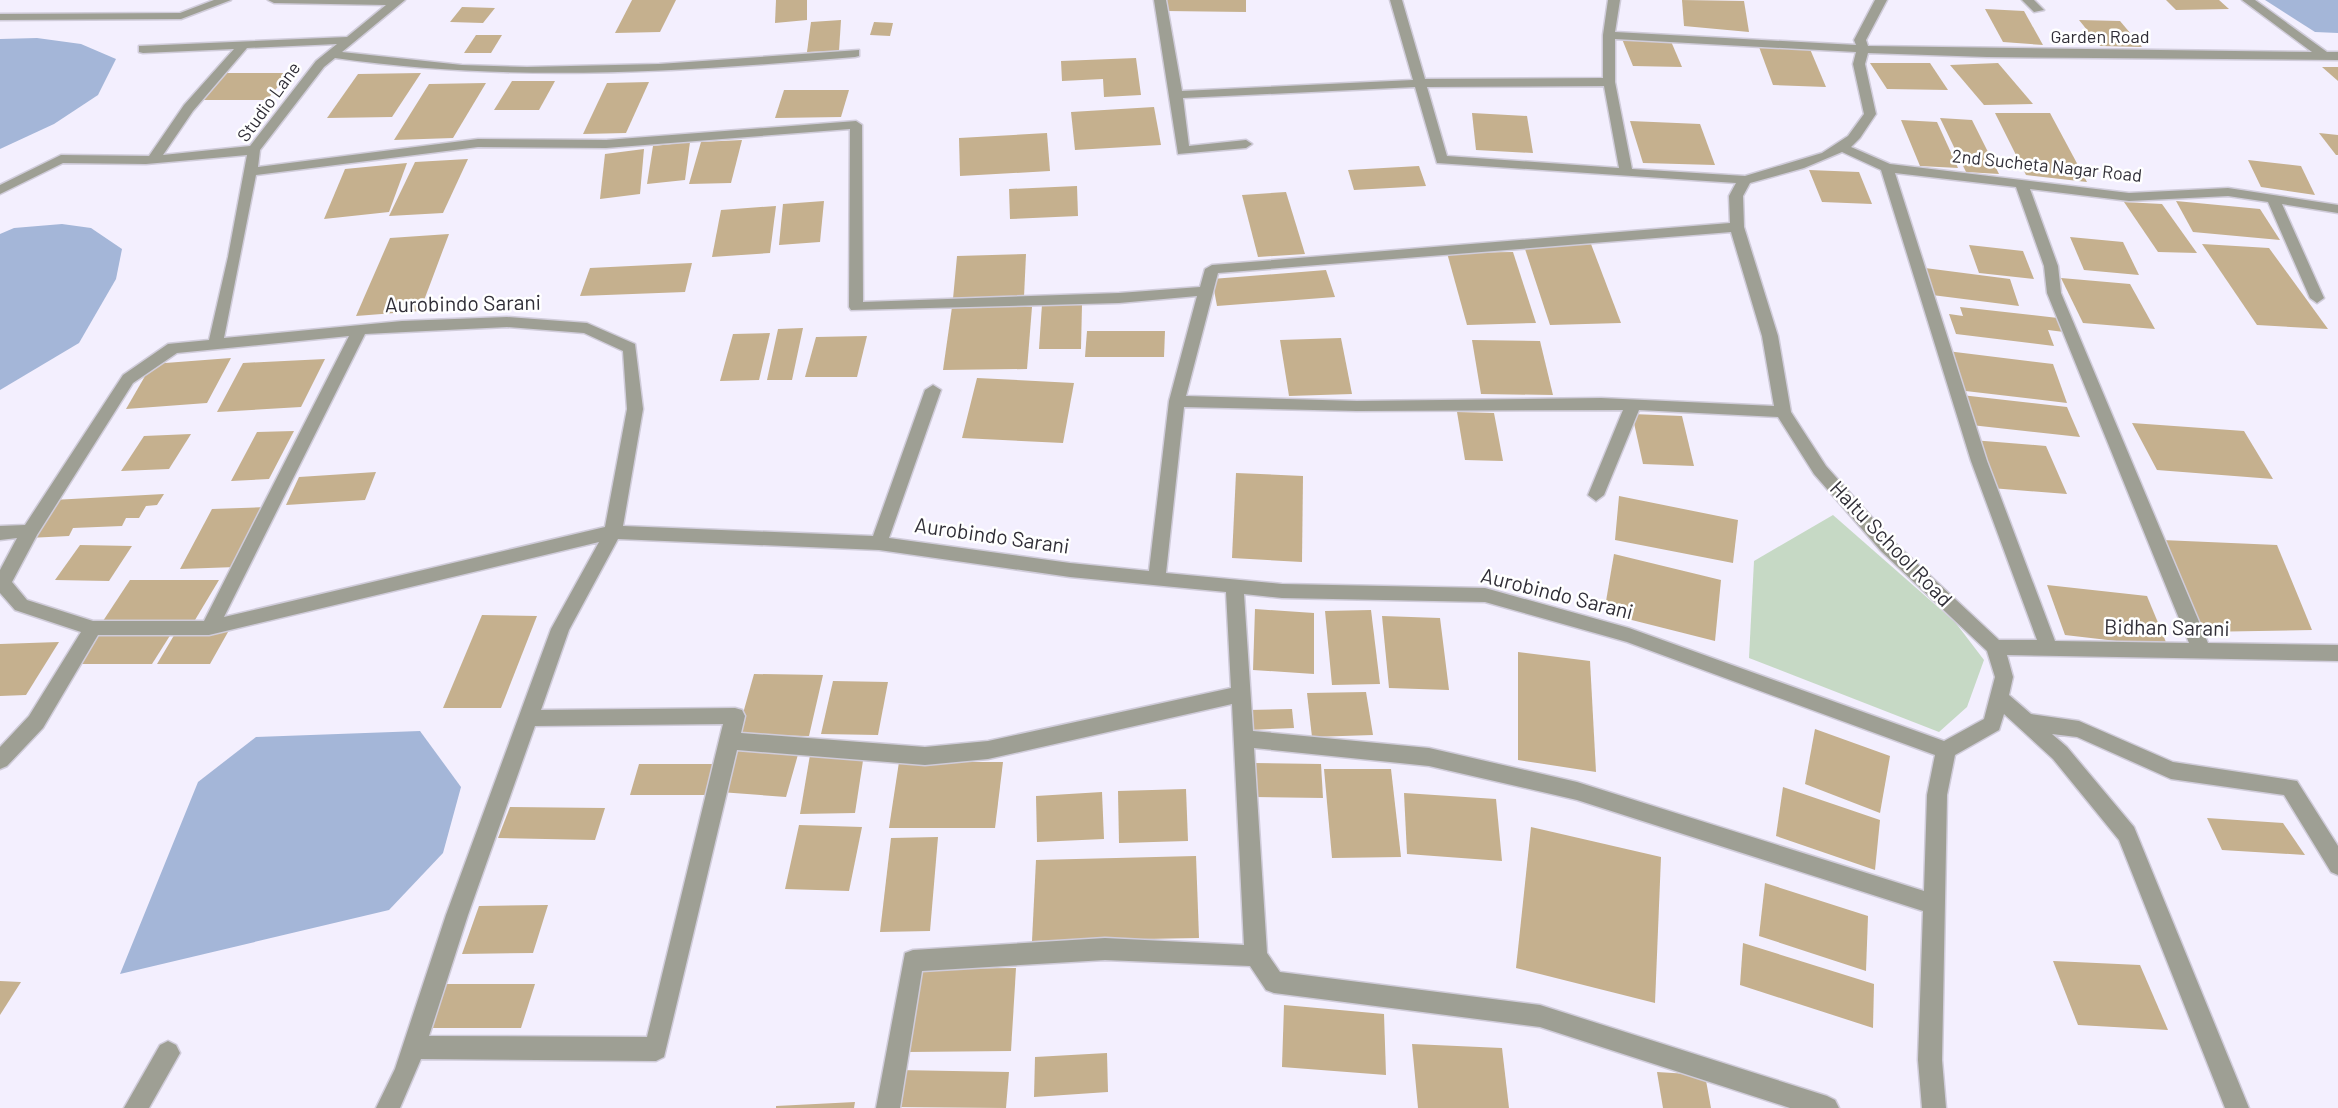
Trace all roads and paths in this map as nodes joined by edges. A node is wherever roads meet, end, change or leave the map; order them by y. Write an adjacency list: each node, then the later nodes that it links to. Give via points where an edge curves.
1 (225, 0): 11 (street, via 181,16)
2 (274, 0): 9 (street)
3 (1160, 0): 23 (street)
4 (1396, 0): 22 (street)
5 (1614, 0): 12 (street)
6 (1876, 0): 16 (street, via 1860,40)
7 (2028, 0): 10 (street)
8 (2248, 0): 19 (street)
9 (397, 1): 13 (street, Studio Lane)
10 (2038, 10)
11 (0, 17)
12 (1609, 35): 16 (street, Garden Road); 21 (street)
13 (349, 40): 14 (street); 18 (street, Studio Lane)
14 (243, 45): 15 (street); 27 (street, via 188,108)
15 (144, 49)
16 (1863, 49): 19 (street, Garden Road); 25 (street, via 1859,64 1870,114 1852,140)
17 (855, 53): 18 (street, via 590,71 389,64)
18 (332, 54): 26 (street, Studio Lane)
19 (2323, 55): 20 (street, Garden Road)
20 (2338, 56)
21 (1609, 82): 22 (street); 30 (street)
22 (1419, 83): 23 (street); 30 (street, via 1442,160)
23 (1176, 95): 24 (street, via 1183,151)
24 (1246, 144)
25 (1841, 147): 28 (street, 2nd Sucheta Nagar Road); 31 (street, via 1812,161)
26 (254, 150): 27 (street); 29 (street, Studio Lane)
27 (153, 159): 33 (street, via 61,159)
28 (1887, 169): 32 (street, 2nd Sucheta Nagar Road); 55 (street, via 1979,461)
29 (250, 172): 37 (street, via 478,143 607,145 856,125 856,307); 40 (street, Studio Lane)
30 (1626, 172): 31 (street)
31 (1745, 180): 36 (street, Haltu School Road, via 1736,196)
32 (2021, 184): 34 (street, 2nd Sucheta Nagar Road, via 2129,197 2228,192); 56 (street, via 2051,266 2054,293)
33 (0, 190)
34 (2273, 199): 35 (street, 2nd Sucheta Nagar Road); 38 (street)
35 (2338, 209)
36 (1737, 227): 37 (street, via 1212,269); 44 (street, Haltu School Road, via 1770,336)
37 (1206, 291): 42 (street)
38 (2316, 298)
39 (360, 330): 40 (street, Aurobindo Sarani); 47 (street, Aurobindo Sarani, via 507,322 587,328 629,348 635,409); 53 (street)
40 (215, 345): 46 (street, Aurobindo Sarani, via 173,348 128,379)
41 (933, 390): 49 (street)
42 (1177, 401): 43 (street); 50 (street)
43 (1633, 405): 44 (street); 45 (street)
44 (1783, 412): 54 (street, Haltu School Road, via 1820,470 1887,546)
45 (1596, 495)
46 (30, 531): 48 (street); 52 (street, Aurobindo Sarani, via 2,583 22,605)
47 (613, 532): 49 (street, Aurobindo Sarani); 53 (street); 60 (street, via 560,629)
48 (0, 533)
49 (879, 542): 50 (street, Aurobindo Sarani)
50 (1157, 578): 51 (street, Aurobindo Sarani)
51 (1235, 586): 58 (street); 64 (street, Aurobindo Sarani, via 1485,595 1629,635)
52 (93, 628): 53 (street); 65 (street, via 36,723)
53 (209, 628)
54 (1995, 647): 55 (street, Bidhan Sarani); 59 (street, via 2004,677)
55 (2049, 648): 56 (street, Bidhan Sarani)
56 (2202, 652): 57 (street, Bidhan Sarani)
57 (2338, 653)
58 (1241, 694): 62 (street); 63 (street, via 988,750 950,754)
59 (1998, 697): 61 (street); 64 (street, via 1992,724)
60 (529, 718): 63 (street, via 735,716); 69 (street)
61 (2025, 722): 66 (street, via 2079,729 2171,770 2290,787); 76 (street, via 2060,753 2126,834)
62 (1243, 738): 67 (street, via 1429,757 1577,791); 68 (street)
63 (729, 741): 69 (street, via 656,1049)
64 (1946, 750): 67 (street, via 1937,795)
65 (0, 760)
66 (2338, 865)
67 (1934, 904): 75 (street, via 1930,1060)
68 (1256, 956): 73 (street, via 1105,949 913,961); 74 (street, via 1274,982 1541,1016)
69 (413, 1046): 72 (street)
70 (168, 1053): 71 (street)
71 (136, 1108)
72 (388, 1108)
73 (888, 1108)
74 (1827, 1108)
75 (1934, 1108)
76 (2237, 1108)

